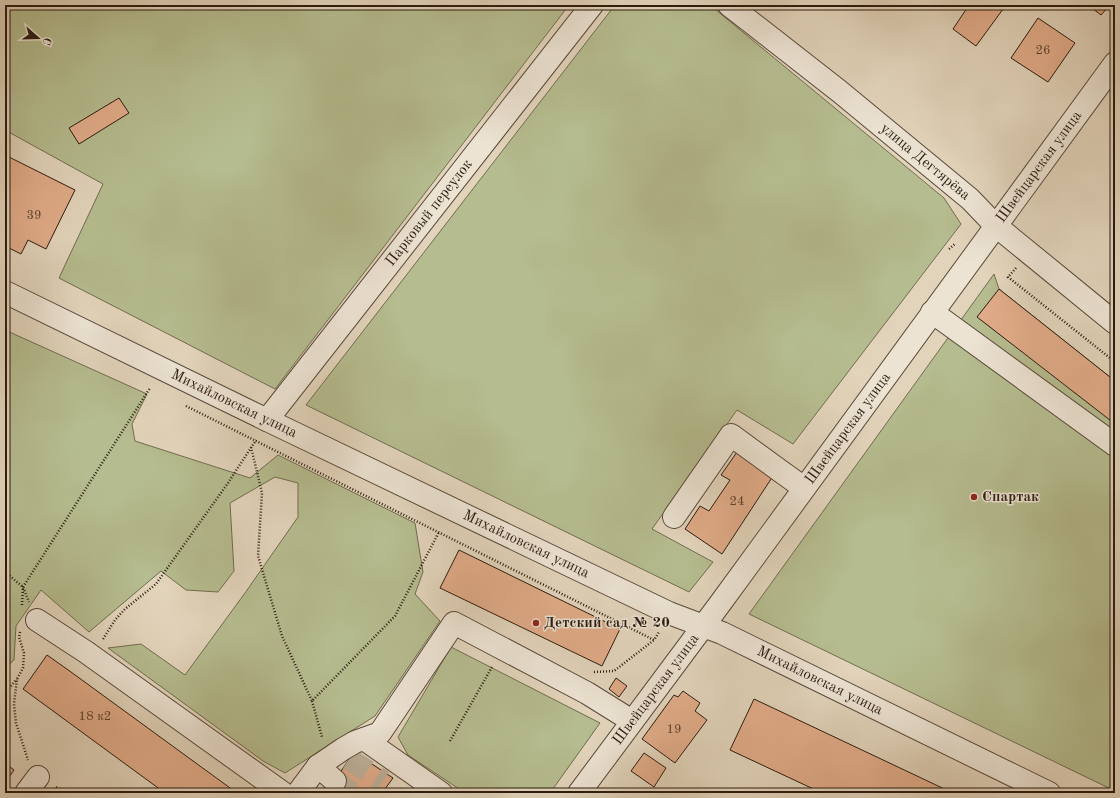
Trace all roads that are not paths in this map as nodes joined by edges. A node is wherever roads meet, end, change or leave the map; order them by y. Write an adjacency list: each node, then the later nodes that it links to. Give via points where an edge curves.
1 (592, 5): 8 (street, Парковый переулок)
2 (729, 5): 4 (street, улица Дегтярёва, via 970,199)
3 (1115, 63): 4 (street, Швейцарская улица)
4 (995, 225): 6 (street, Швейцарская улица); 7 (street, улица Дегтярёва)
5 (5, 292): 8 (street, Михайловская улица)
6 (932, 312): 9 (street); 10 (street, Швейцарская улица)
7 (1115, 323)
8 (266, 420): 13 (street, Михайловская улица, via 669,613)
9 (1115, 445)
10 (804, 488): 11 (street, via 731,435); 13 (street, Швейцарская улица)
11 (674, 517)
12 (26, 619): 16 (street, via 94,657)
13 (703, 625): 14 (street, Швейцарская улица); 20 (street, Михайловская улица)
14 (632, 721): 15 (street, via 454,623 380,734); 19 (street, Швейцарская улица)
15 (364, 739): 17 (street, via 355,742 336,764); 18 (street)
16 (283, 793)
17 (298, 793)
18 (441, 793)
19 (579, 793)
20 (1049, 793)

